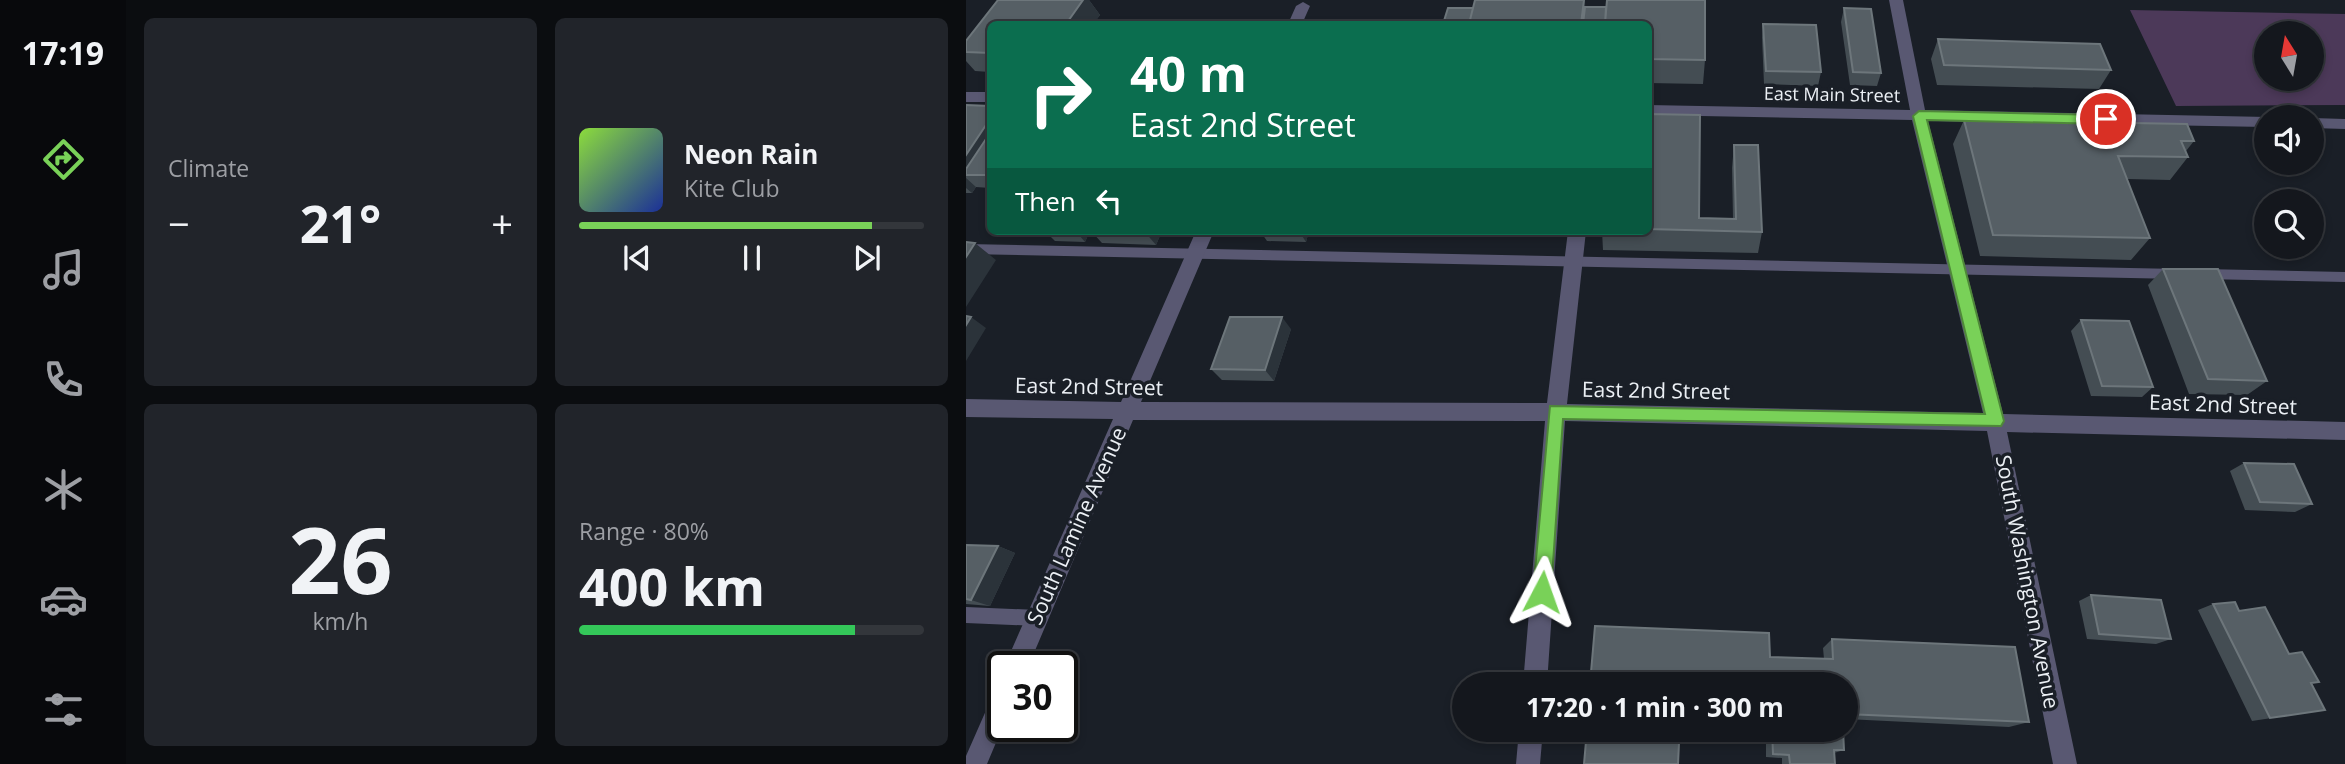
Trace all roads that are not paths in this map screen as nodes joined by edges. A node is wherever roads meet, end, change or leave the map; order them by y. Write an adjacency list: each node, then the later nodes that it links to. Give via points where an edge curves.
1 (1896, 0): 6 (street, South Washington Avenue)
2 (1303, 6): 3 (street)
3 (1296, 21)
4 (966, 97): 5 (street)
5 (987, 97)
6 (1918, 108): 7 (street, East Main Street); 8 (street, East Main Street); 16 (street, South Washington Avenue)
7 (1652, 110)
8 (2254, 122)
9 (2324, 123): 10 (street)
10 (2345, 124)
11 (1203, 235): 14 (street, South Lamine Avenue)
12 (1577, 235): 15 (street)
13 (966, 249): 14 (lane)
14 (1195, 253): 15 (lane); 19 (street, South Lamine Avenue)
15 (1574, 260): 16 (lane); 20 (street)
16 (1957, 269): 17 (lane); 21 (street, South Washington Avenue)
17 (2345, 277)
18 (966, 408): 19 (street, East 2nd Street)
19 (1127, 411): 20 (street, East 2nd Street); 24 (street, South Lamine Avenue)
20 (1556, 412): 21 (street, East 2nd Street); 26 (street)
21 (1995, 421): 22 (street, East 2nd Street); 31 (street, South Washington Avenue)
22 (2345, 431)
23 (966, 615): 24 (lane)
24 (1037, 618): 25 (street, South Lamine Avenue)
25 (1023, 651)
26 (1536, 672)
27 (987, 736): 29 (street)
28 (1530, 742): 30 (street)
29 (975, 764)
30 (1528, 764)
31 (2065, 764)

